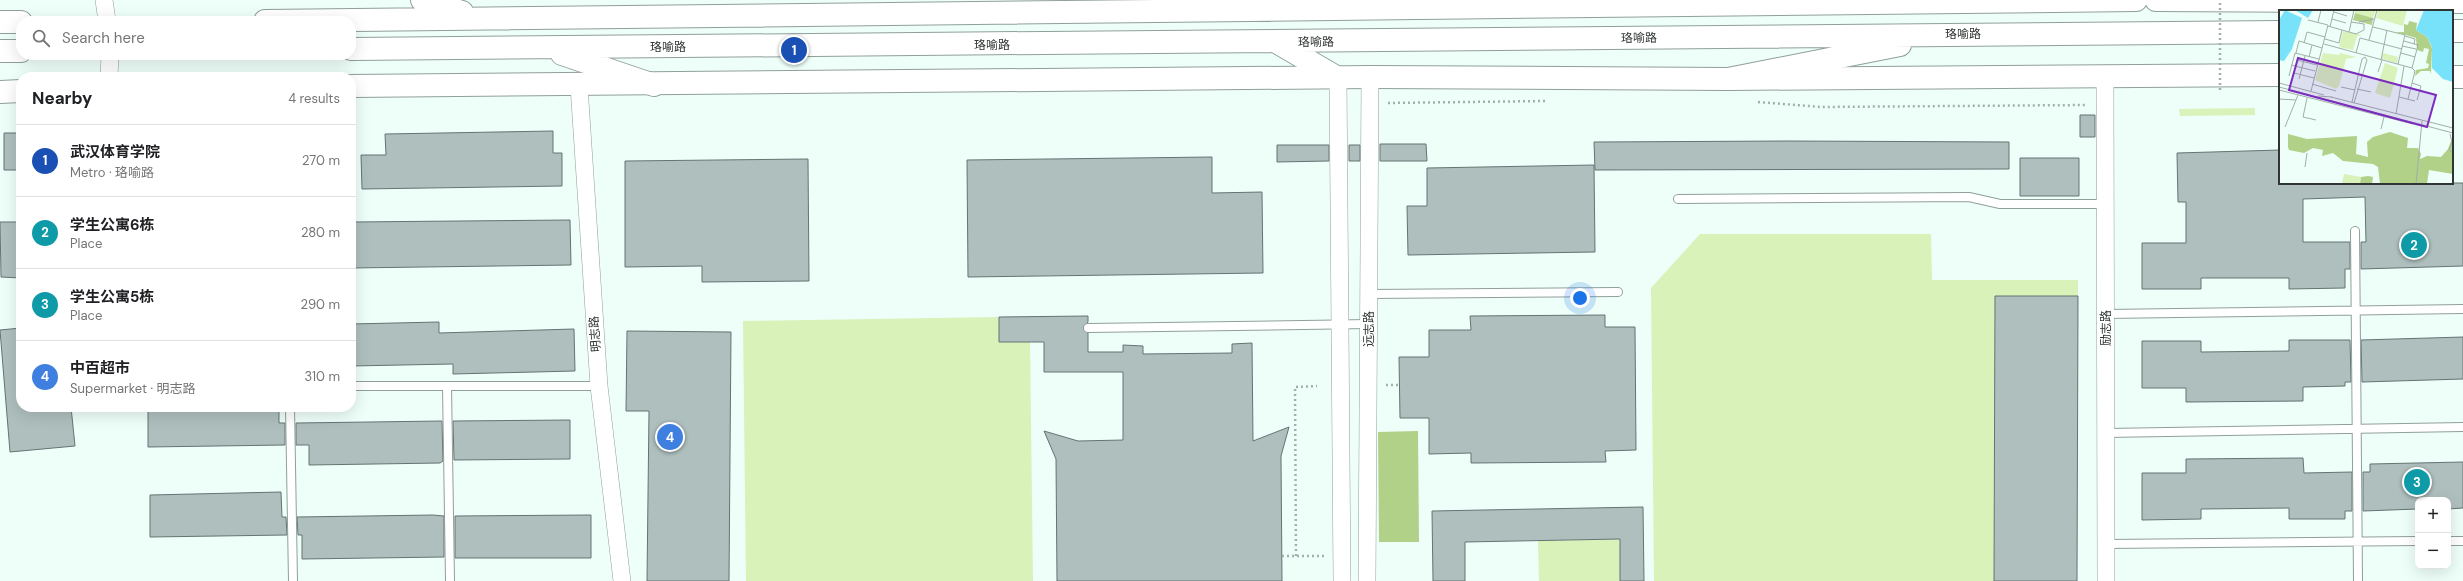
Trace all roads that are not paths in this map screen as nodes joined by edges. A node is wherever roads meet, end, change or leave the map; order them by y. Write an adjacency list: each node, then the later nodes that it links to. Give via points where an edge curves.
1 (104, 0): 8 (street)
2 (422, 0): 9 (main road)
3 (1232, 0): 7 (main road)
4 (2136, 0): 7 (main road)
5 (2156, 0): 6 (main road)
6 (2463, 2)
7 (1259, 10): 9 (main road)
8 (106, 16)
9 (480, 18): 10 (main road)
10 (356, 20)
11 (0, 22): 12 (main road)
12 (16, 22)
13 (2279, 32): 14 (main road, 珞喻路)
14 (1955, 34): 15 (main road, 珞喻路); 26 (main road)
15 (1277, 42): 16 (main road, 珞喻路); 25 (main road)
16 (546, 48): 17 (main road, 珞喻路); 27 (main road)
17 (356, 49)
18 (0, 51): 19 (main road)
19 (16, 51)
20 (110, 60): 21 (street)
21 (109, 72)
22 (2105, 75): 23 (main road); 26 (main road); 33 (street, 励志路)
23 (2279, 75)
24 (1370, 77): 25 (main road); 26 (main road); 36 (street, 远志路)
25 (1338, 78): 27 (main road); 41 (street)
26 (1728, 79)
27 (654, 85): 29 (main road)
28 (356, 86): 29 (main road)
29 (579, 86): 45 (street, 明志路)
30 (16, 91): 31 (main road)
31 (0, 92)
32 (1678, 199): 33 (lane, via 1969,197 2000,204)
33 (2105, 204): 39 (street, 励志路)
34 (2355, 231): 38 (lane)
35 (1618, 292): 36 (lane)
36 (1369, 294): 40 (street, 远志路)
37 (2463, 309): 38 (lane)
38 (2356, 310): 39 (lane); 48 (lane)
39 (2106, 314): 49 (street, 励志路)
40 (1369, 324): 41 (lane); 59 (street, 远志路)
41 (1340, 325): 42 (lane); 58 (street)
42 (1088, 328)
43 (356, 386): 44 (lane)
44 (447, 386): 45 (lane); 56 (lane)
45 (599, 386): 57 (street, 明志路)
46 (290, 412): 55 (lane)
47 (2463, 426): 48 (lane)
48 (2357, 428): 49 (lane); 51 (lane)
49 (2106, 432): 54 (street, 励志路)
50 (2463, 540): 53 (lane)
51 (2358, 541): 52 (lane); 54 (lane); 61 (lane)
52 (2415, 541)
53 (2451, 541)
54 (2106, 544): 60 (street, 励志路)
55 (293, 581)
56 (450, 581)
57 (622, 581)
58 (1342, 581)
59 (1368, 581)
60 (2106, 581)
61 (2358, 581)

